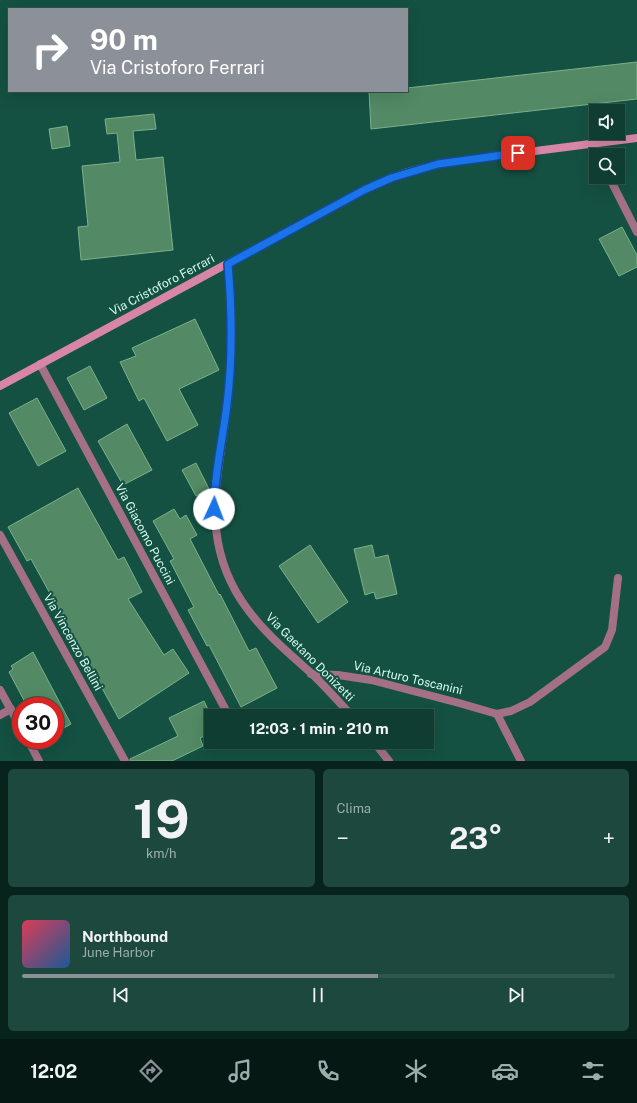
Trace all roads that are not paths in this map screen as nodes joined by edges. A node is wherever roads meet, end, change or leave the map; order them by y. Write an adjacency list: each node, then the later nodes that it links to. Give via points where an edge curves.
1 (637, 138): 2 (main road, Via Cristoforo Ferrari)
2 (592, 144): 3 (street); 6 (main road, Via Cristoforo Ferrari, via 462,160 402,173 364,190)
3 (594, 148)
4 (612, 184): 5 (street)
5 (637, 232)
6 (228, 264): 7 (main road, Via Cristoforo Ferrari); 11 (street, Via Gaetano Donizetti, via 231,357 227,409 214,502 217,540 229,580 249,612 266,633)
7 (40, 364): 8 (main road, Via Cristoforo Ferrari); 14 (street, Via Giacomo Puccini)
8 (0, 386)
9 (0, 535): 21 (street, Via Vincenzo Bellini)
10 (618, 578): 16 (street, via 612,630 605,647 524,706)
11 (311, 674): 15 (street, Via Gaetano Donizetti); 16 (street, Via Arturo Toscanini, via 371,680)
12 (0, 690): 13 (street)
13 (11, 709): 17 (street)
14 (225, 709)
15 (345, 709)
16 (497, 714): 23 (street)
17 (0, 715)
18 (33, 749): 20 (street)
19 (380, 749): 22 (street)
20 (39, 761)
21 (125, 761)
22 (389, 761)
23 (521, 761)

